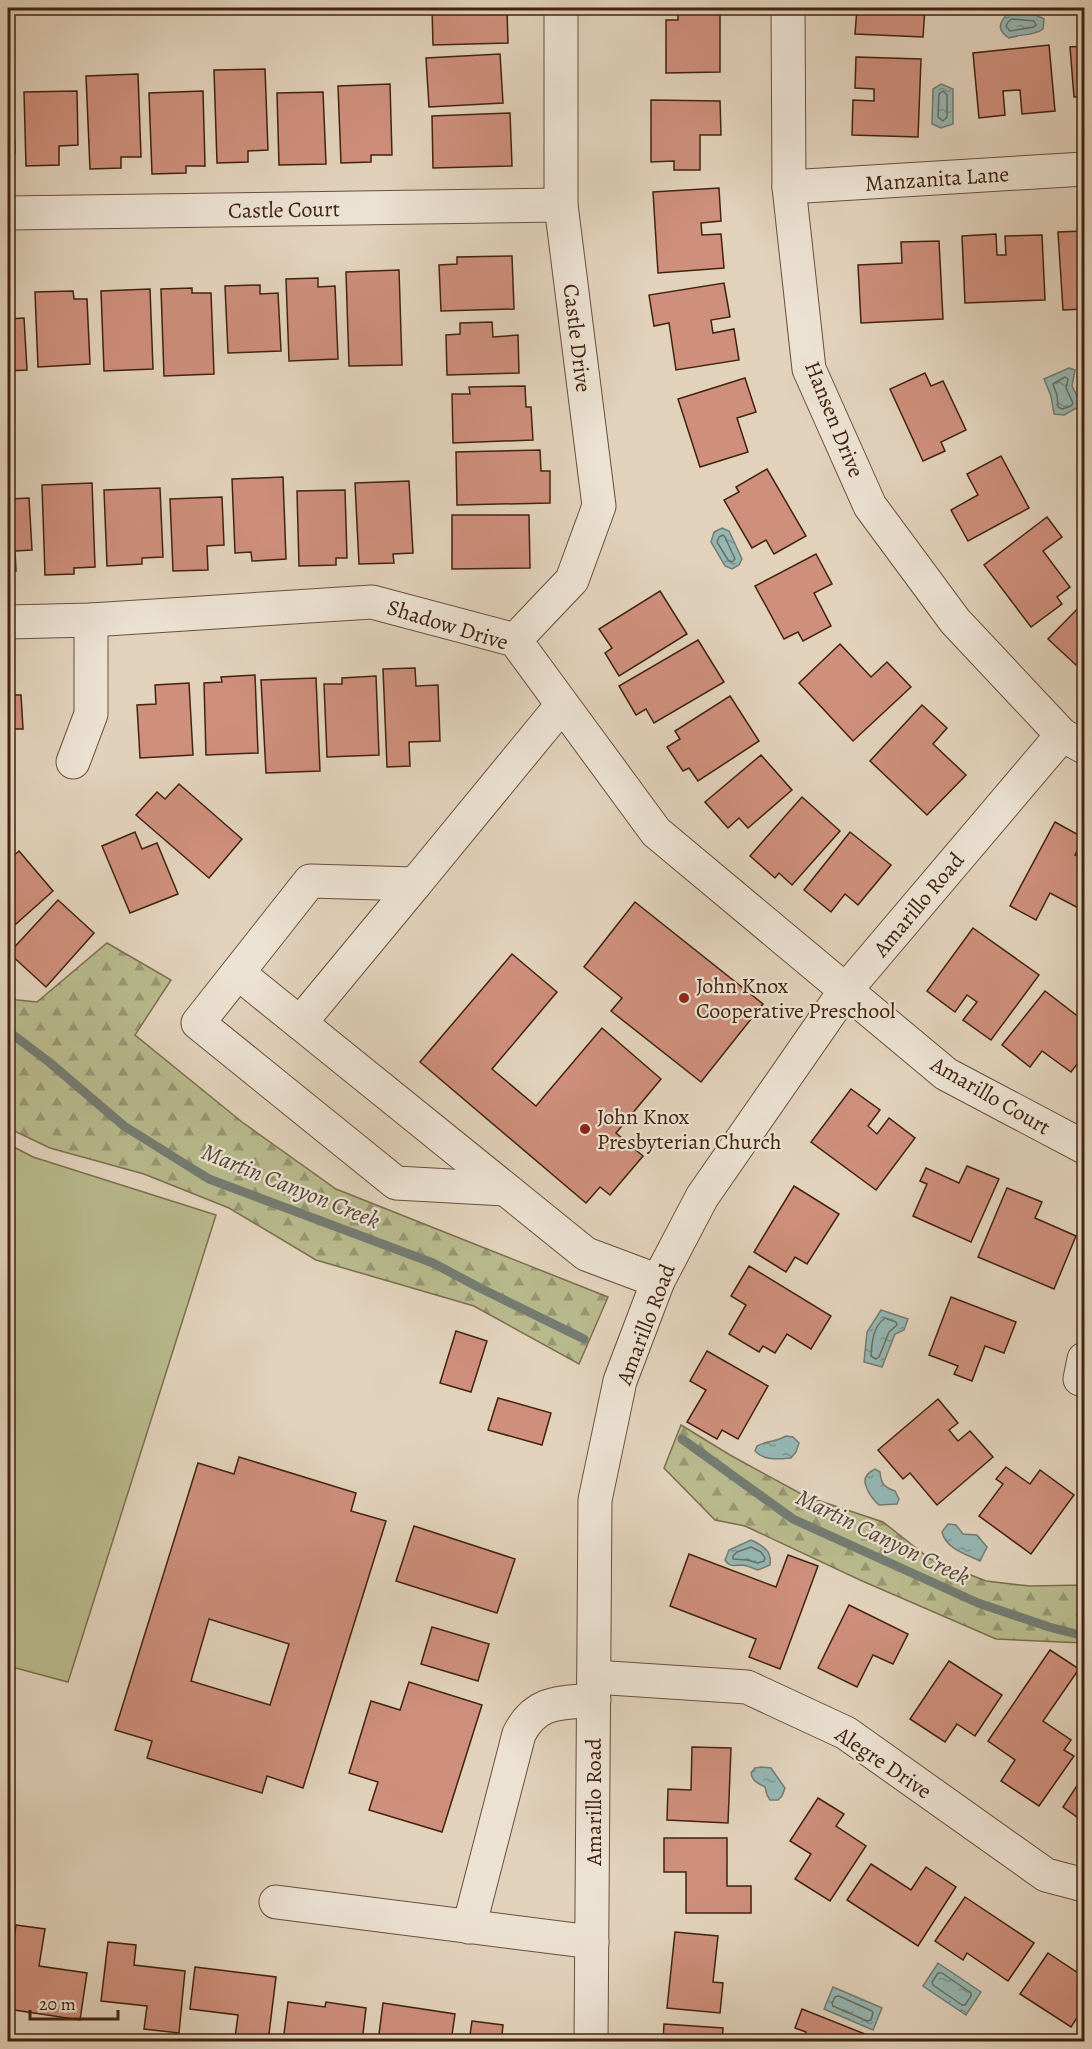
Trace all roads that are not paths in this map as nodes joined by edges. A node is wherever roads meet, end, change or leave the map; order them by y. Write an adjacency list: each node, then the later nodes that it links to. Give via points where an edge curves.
1 (561, 8): 5 (street, Castle Drive)
2 (788, 8): 4 (street, Hansen Drive)
3 (1084, 169): 4 (street, Manzanita Lane)
4 (789, 187): 11 (street, Hansen Drive, via 809,369 870,506 955,621)
5 (561, 206): 6 (street, Castle Court); 9 (street, Castle Drive, via 599,506 572,580)
6 (8, 213)
7 (91, 620): 8 (street, Shadow Drive); 9 (street, Shadow Drive, via 372,602); 12 (street, via 91,714)
8 (8, 622)
9 (514, 640): 10 (street, Shadow Drive)
10 (562, 705): 13 (street); 15 (street, Shadow Drive, via 656,832)
11 (1073, 741): 15 (street, Amarillo Road)
12 (73, 762)
13 (415, 884): 14 (street, via 310,881); 16 (street)
14 (238, 973): 16 (street); 18 (street, via 198,1023 396,1183)
15 (845, 991): 17 (street, Amarillo Court, via 946,1074); 19 (street, Amarillo Road, via 702,1197)
16 (300, 1023): 18 (street)
17 (1084, 1148)
18 (505, 1189): 19 (street, via 586,1254)
19 (658, 1281): 20 (street, Amarillo Road, via 620,1381 595,1500)
20 (594, 1689): 21 (street, Alegre Drive, via 747,1687 846,1733 1046,1875); 23 (street, Alegre Drive, via 536,1711 519,1734); 24 (street, Amarillo Road)
21 (1084, 1885)
22 (276, 1902): 23 (street)
23 (470, 1927): 24 (street)
24 (592, 1942): 25 (street, Amarillo Road)
25 (591, 2042)

